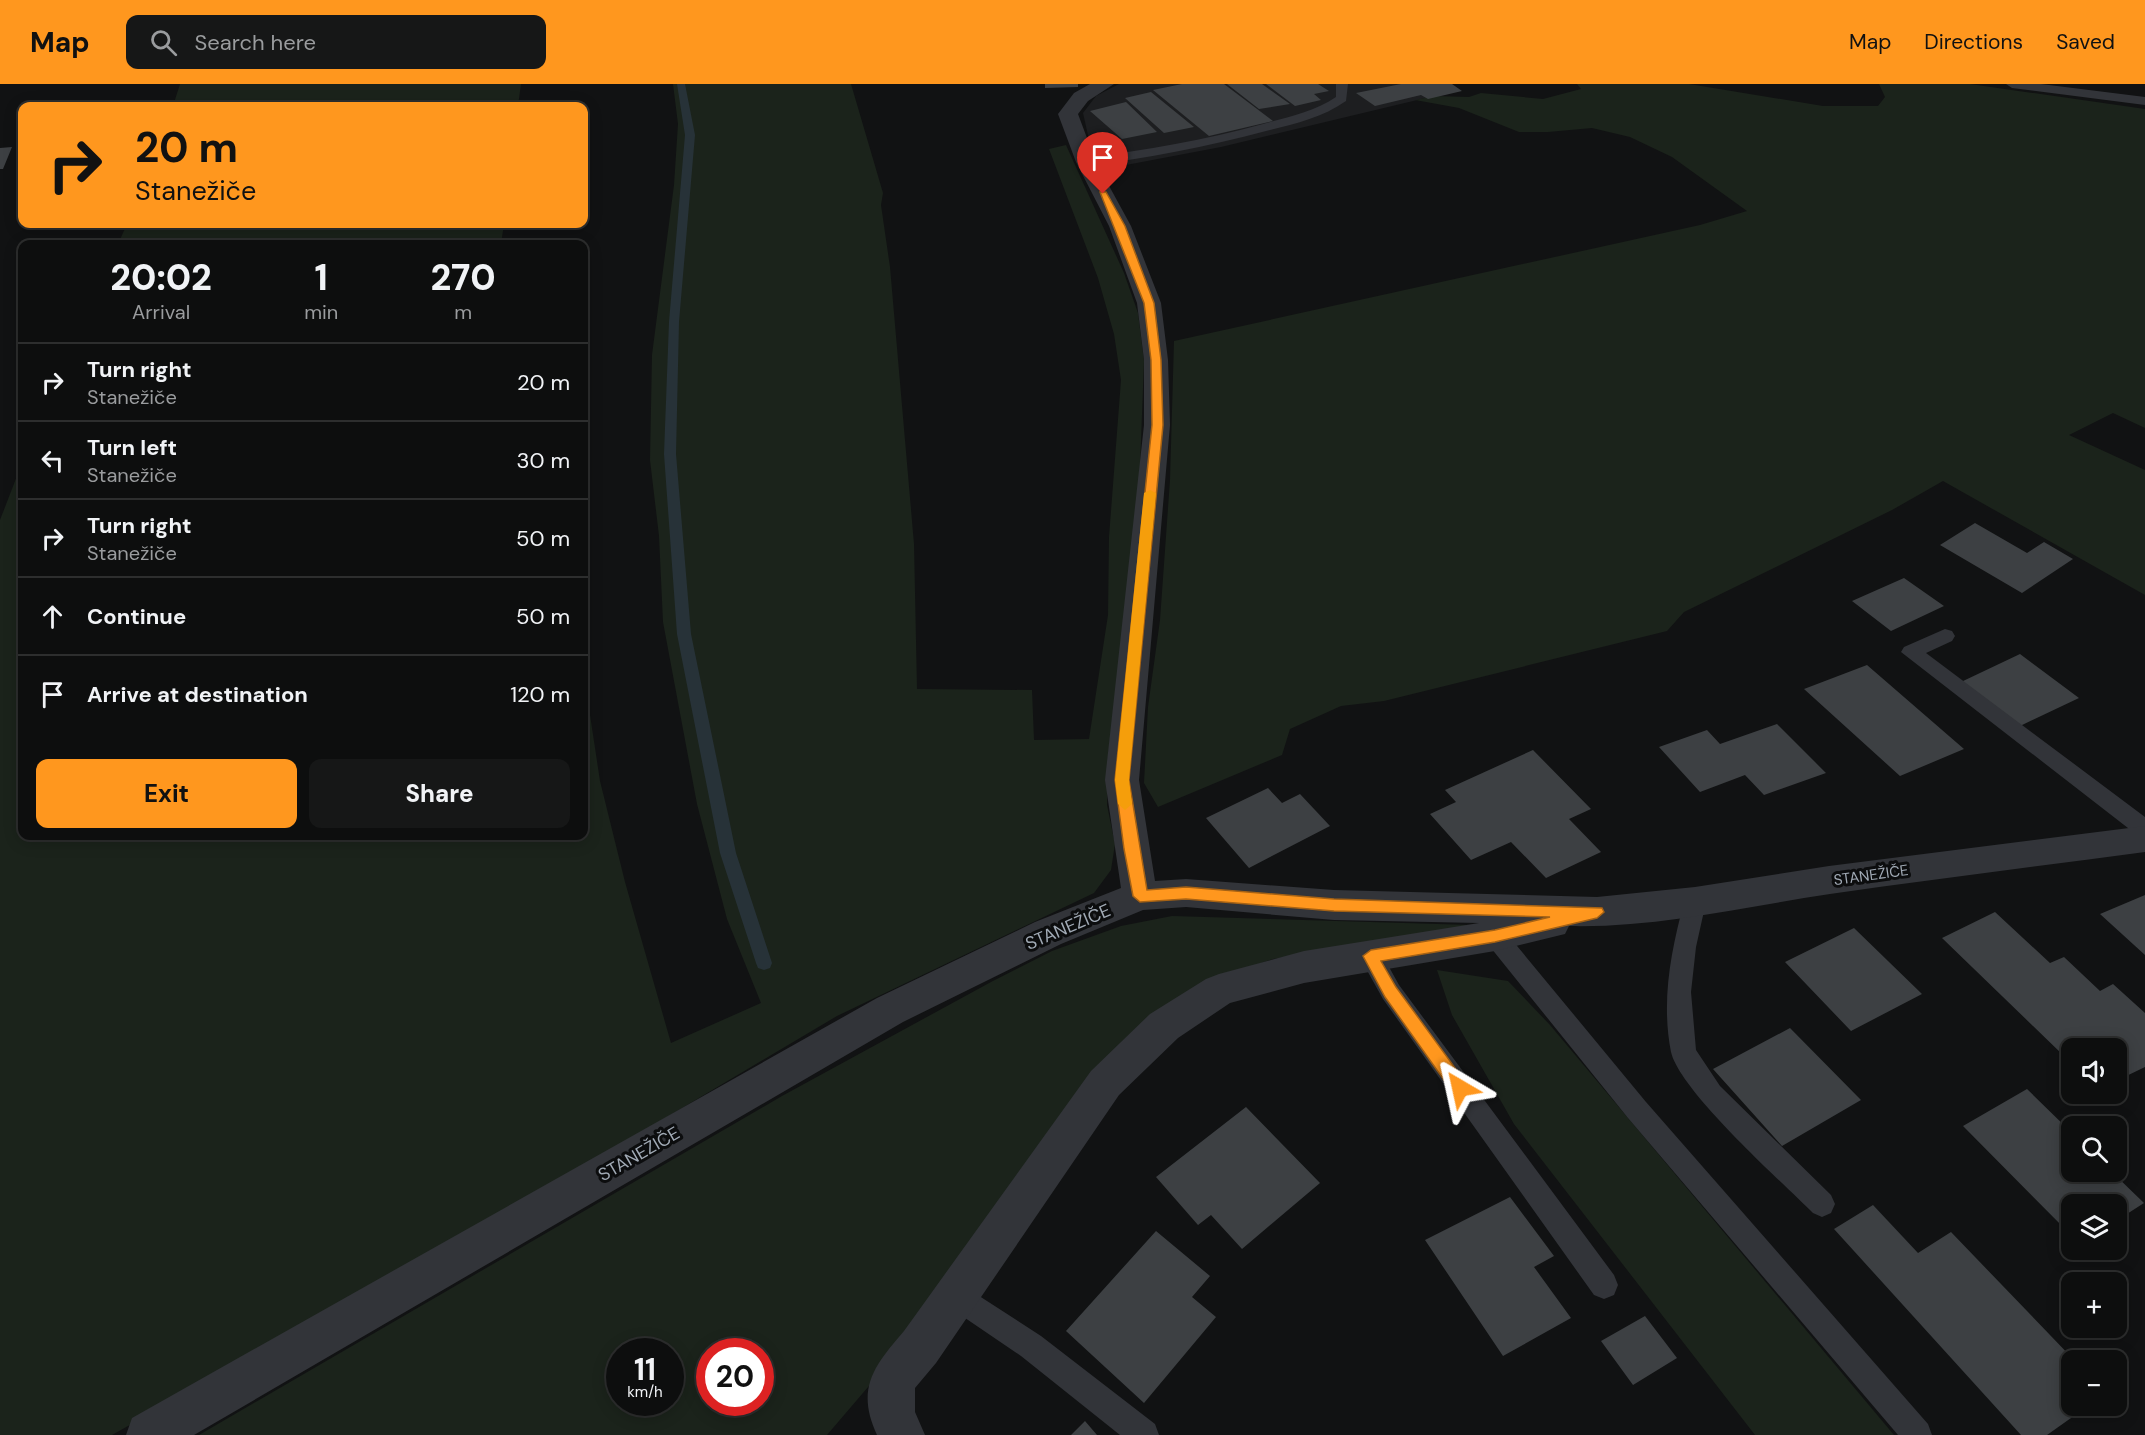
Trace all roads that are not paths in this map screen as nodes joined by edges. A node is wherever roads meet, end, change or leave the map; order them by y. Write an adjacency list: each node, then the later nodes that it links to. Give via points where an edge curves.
1 (1104, 84): 5 (street, via 1082,98 1068,114)
2 (1342, 84): 5 (lane, via 1342,98 1325,111 1232,137)
3 (2012, 84): 4 (lane)
4 (2145, 101)
5 (1086, 162): 9 (street, via 1120,226 1149,303 1156,360 1157,425 1122,780)
6 (1945, 636): 7 (lane, via 1911,652)
7 (2145, 829)
8 (2145, 838): 10 (street, STANEŽIČE)
9 (1140, 896): 11 (street, STANEŽIČE, via 1186,893 1334,905); 17 (street, STANEŽIČE, via 1048,933 890,1010)
10 (1695, 902): 11 (street, STANEŽIČE); 14 (lane, via 1678,992 1684,1053 1711,1094)
11 (1597, 912): 12 (street, STANEŽIČE)
12 (1495, 936): 13 (street, STANEŽIČE); 20 (lane, via 1645,1119)
13 (1371, 956): 15 (lane, via 1391,992); 16 (street, STANEŽIČE, via 1304,967 1220,990 1164,1026 1105,1083)
14 (1822, 1204)
15 (1604, 1285)
16 (956, 1295): 18 (street, STANEŽIČE, via 892,1380 892,1416); 19 (lane, via 1031,1346)
17 (149, 1435)
18 (902, 1435)
19 (1144, 1435)
20 (1917, 1435)

